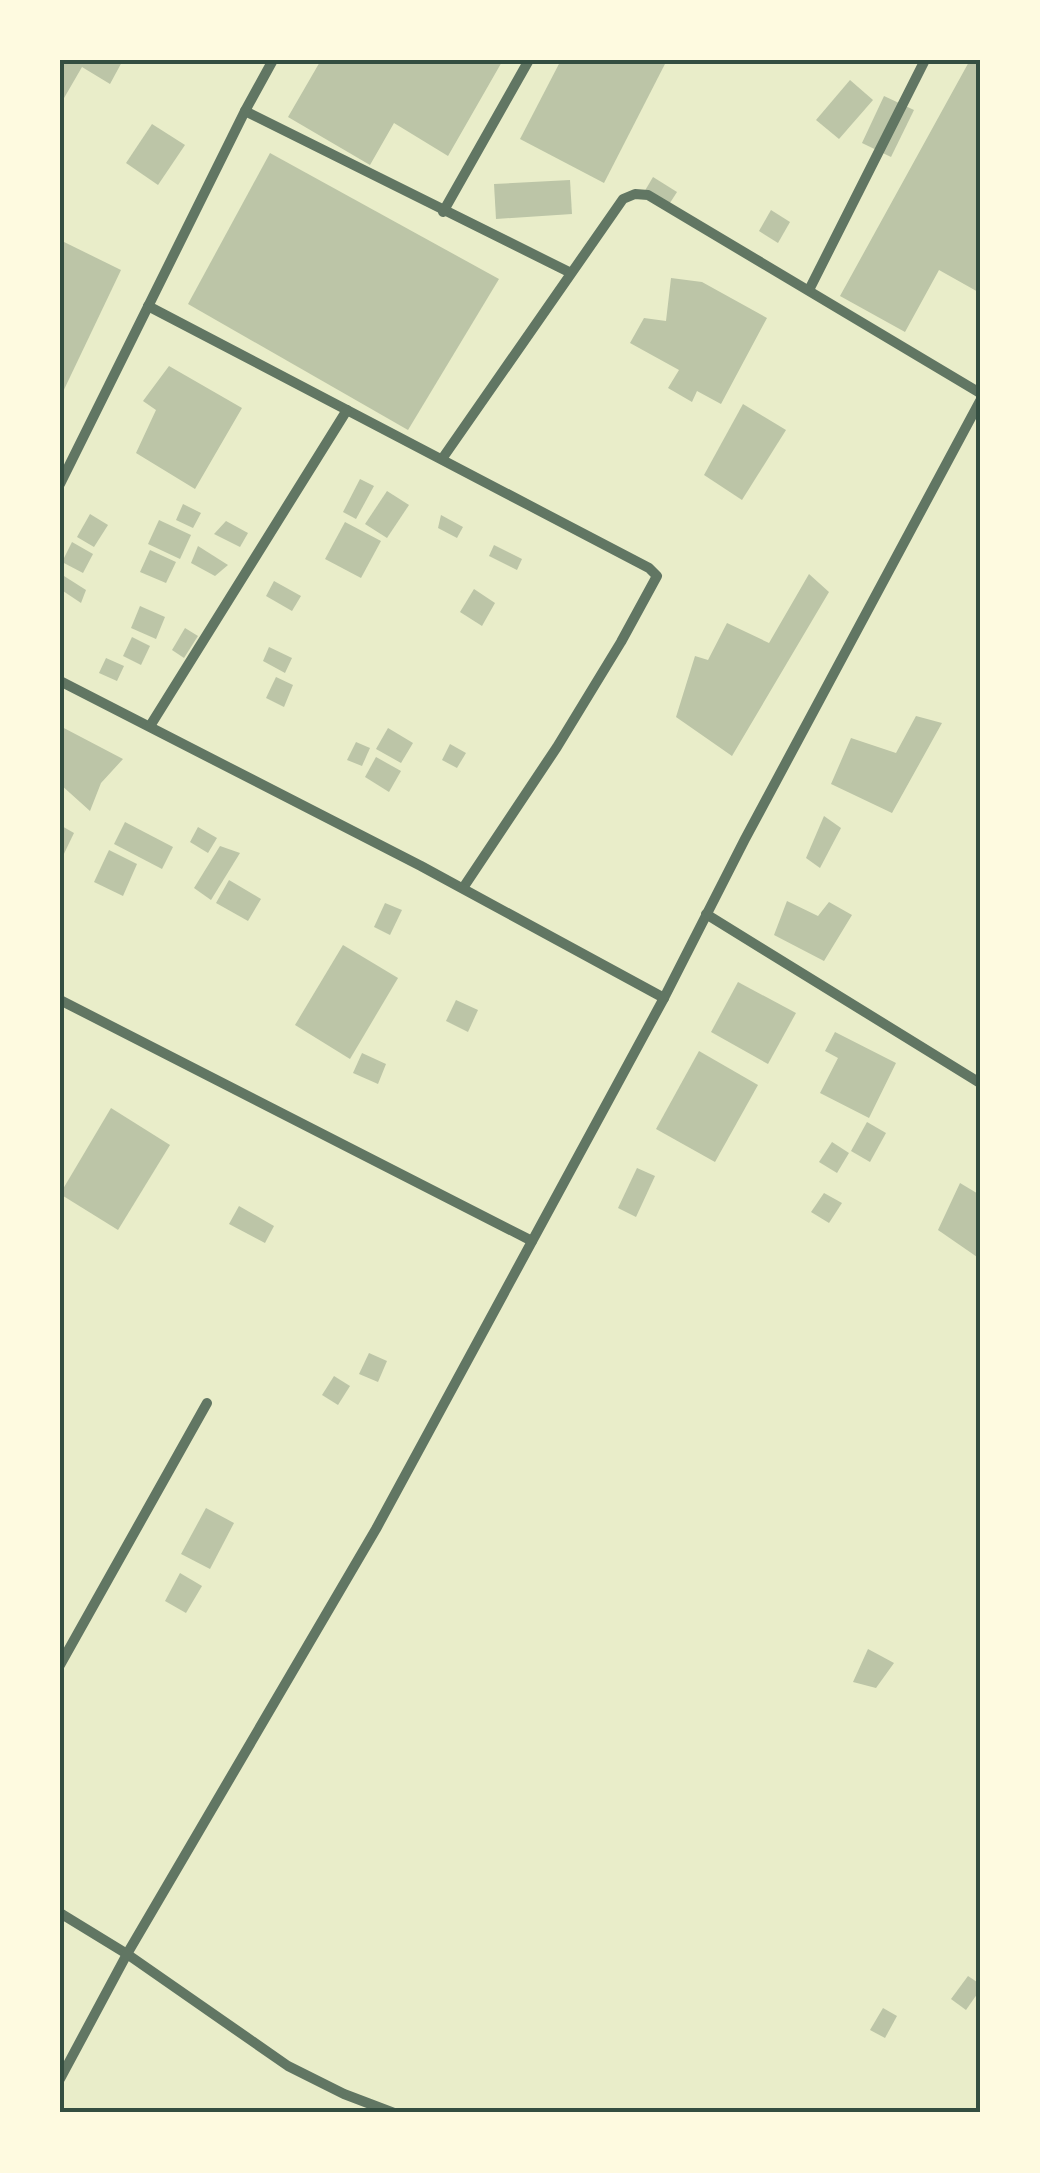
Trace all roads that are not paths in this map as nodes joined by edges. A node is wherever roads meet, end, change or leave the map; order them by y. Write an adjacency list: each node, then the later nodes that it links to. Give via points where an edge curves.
1 (274, 60): 4 (street)
2 (529, 60): 5 (street)
3 (924, 60): 7 (street)
4 (245, 111): 5 (street); 8 (street)
5 (443, 212): 6 (street)
6 (570, 272): 7 (street, via 623,200 635,194); 12 (street)
7 (809, 290): 9 (street)
8 (148, 306): 11 (street); 13 (street)
9 (980, 393)
10 (980, 402): 17 (street)
11 (347, 410): 12 (street); 15 (street)
12 (442, 459): 16 (street, via 657,576 622,642)
13 (60, 484)
14 (60, 681): 15 (street)
15 (150, 726): 16 (street)
16 (463, 888): 18 (street)
17 (706, 914): 18 (street); 20 (street)
18 (664, 998): 21 (street)
19 (60, 1000): 21 (street)
20 (980, 1083)
21 (532, 1241): 25 (street, via 376,1529)
22 (207, 1403): 23 (street)
23 (60, 1666)
24 (60, 1913): 25 (street)
25 (127, 1954): 26 (street); 27 (street, via 288,2066)
26 (60, 2079)
27 (394, 2113)

